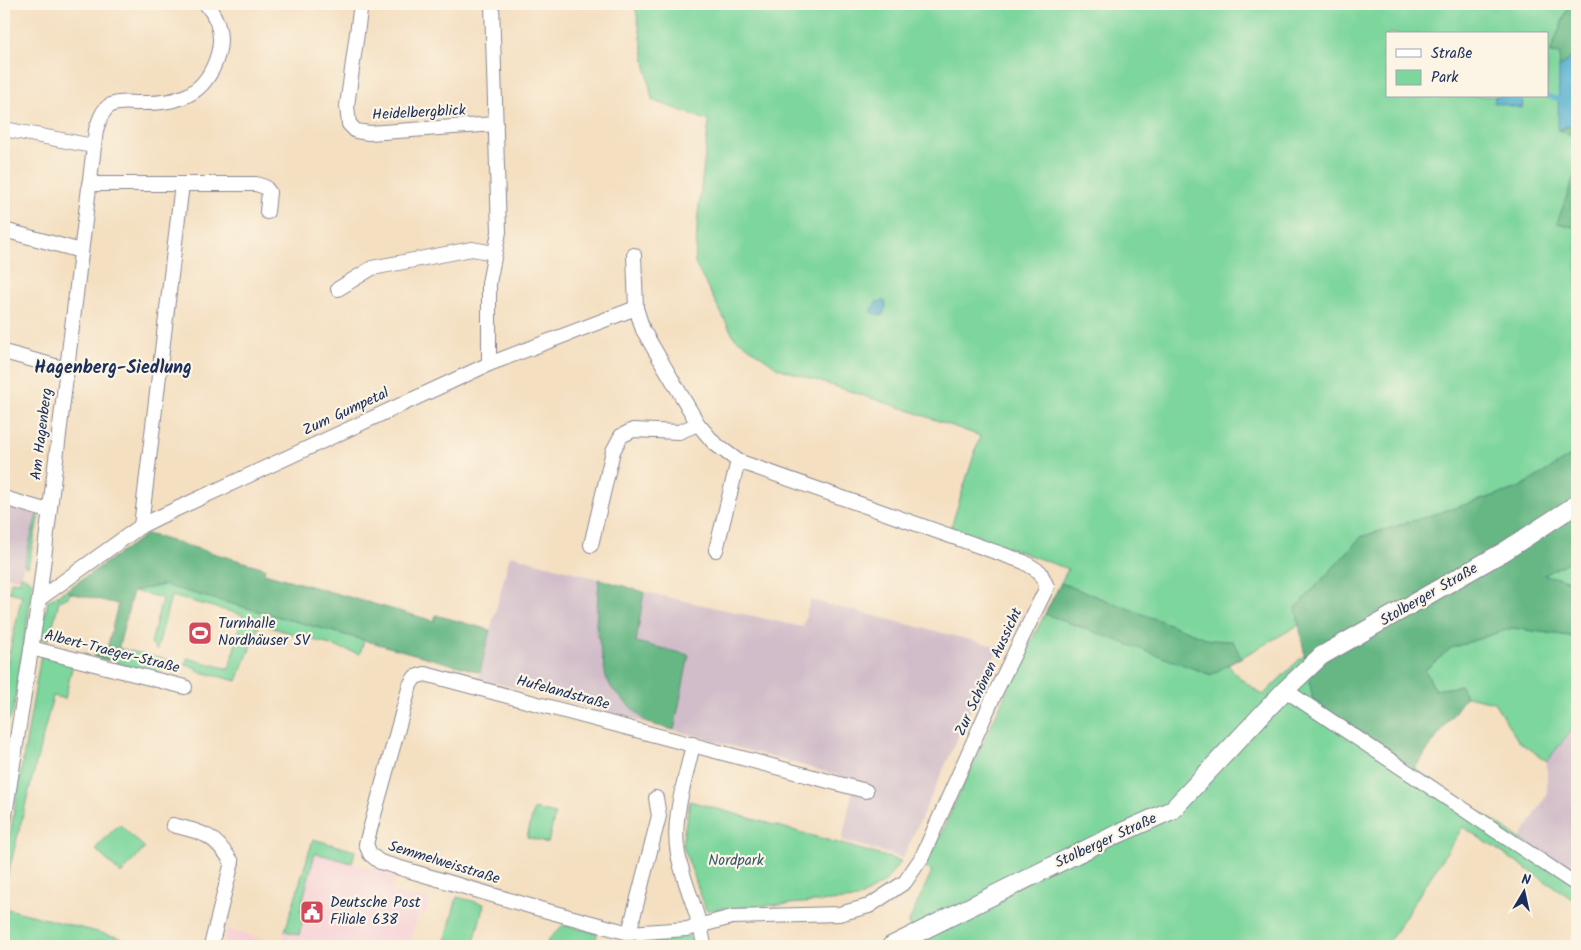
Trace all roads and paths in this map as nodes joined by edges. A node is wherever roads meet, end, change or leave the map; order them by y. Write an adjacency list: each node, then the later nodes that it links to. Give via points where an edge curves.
1 (206, 4): 6 (street, Am Hagenberg, via 214,15 220,38 217,57 208,78 200,88 177,101 121,102 109,106 102,114)
2 (361, 4): 4 (street, Heidelbergblick, via 347,106 349,124 356,131 370,133)
3 (492, 4): 4 (street)
4 (496, 124): 12 (street, via 499,232)
5 (4, 129): 6 (street)
6 (93, 146): 7 (street, Am Hagenberg)
7 (89, 184): 8 (street); 11 (street, Am Hagenberg)
8 (182, 184): 9 (street, via 256,184 269,192); 24 (street)
9 (267, 212)
10 (4, 230): 11 (street)
11 (81, 251): 18 (street, Am Hagenberg)
12 (494, 253): 14 (street, via 472,249 372,268); 17 (street, via 489,283)
13 (634, 255): 15 (street)
14 (338, 288)
15 (636, 308): 17 (street, Zum Gumpetal); 19 (street, Zur Schönen Aussicht, via 643,330)
16 (4, 352): 18 (street)
17 (489, 364): 24 (street, Zum Gumpetal)
18 (66, 369): 23 (street, Am Hagenberg)
19 (698, 424): 20 (street, Zur Schönen Aussicht, via 714,443); 25 (street, via 679,432 633,430 621,436 613,451)
20 (738, 461): 26 (street); 38 (street, Zur Schönen Aussicht, via 1024,562 1040,572 1047,587 996,691 922,857 905,882 876,902 854,911 732,917)
21 (4, 498): 23 (street)
22 (1577, 504): 31 (main road, Stolberger Straße, via 1506,551 1321,656)
23 (48, 510): 27 (street, Am Hagenberg)
24 (141, 526): 27 (street, Zum Gumpetal)
25 (591, 545)
26 (716, 550)
27 (38, 599): 28 (street, Albert-Traeger-Straße)
28 (30, 648): 30 (street, Albert-Traeger-Straße); 35 (street, Albert-Traeger-Straße)
29 (425, 674): 32 (street, Hufelandstraße); 39 (street, Semmelweisstraße, via 415,677 410,685 366,844 370,854 380,862)
30 (186, 688)
31 (1285, 690): 37 (street); 42 (main road, Stolberger Straße, via 1172,810)
32 (693, 744): 33 (street, Hufelandstraße); 38 (street, via 676,837 678,855)
33 (866, 791)
34 (656, 798): 39 (street, via 659,816)
35 (4, 821)
36 (173, 825): 40 (street, via 206,834 222,847 232,862)
37 (1577, 885)
38 (700, 924): 39 (street, Semmelweisstraße, via 665,932); 41 (street)
39 (629, 933)
40 (211, 946)
41 (704, 946)
42 (892, 946)

